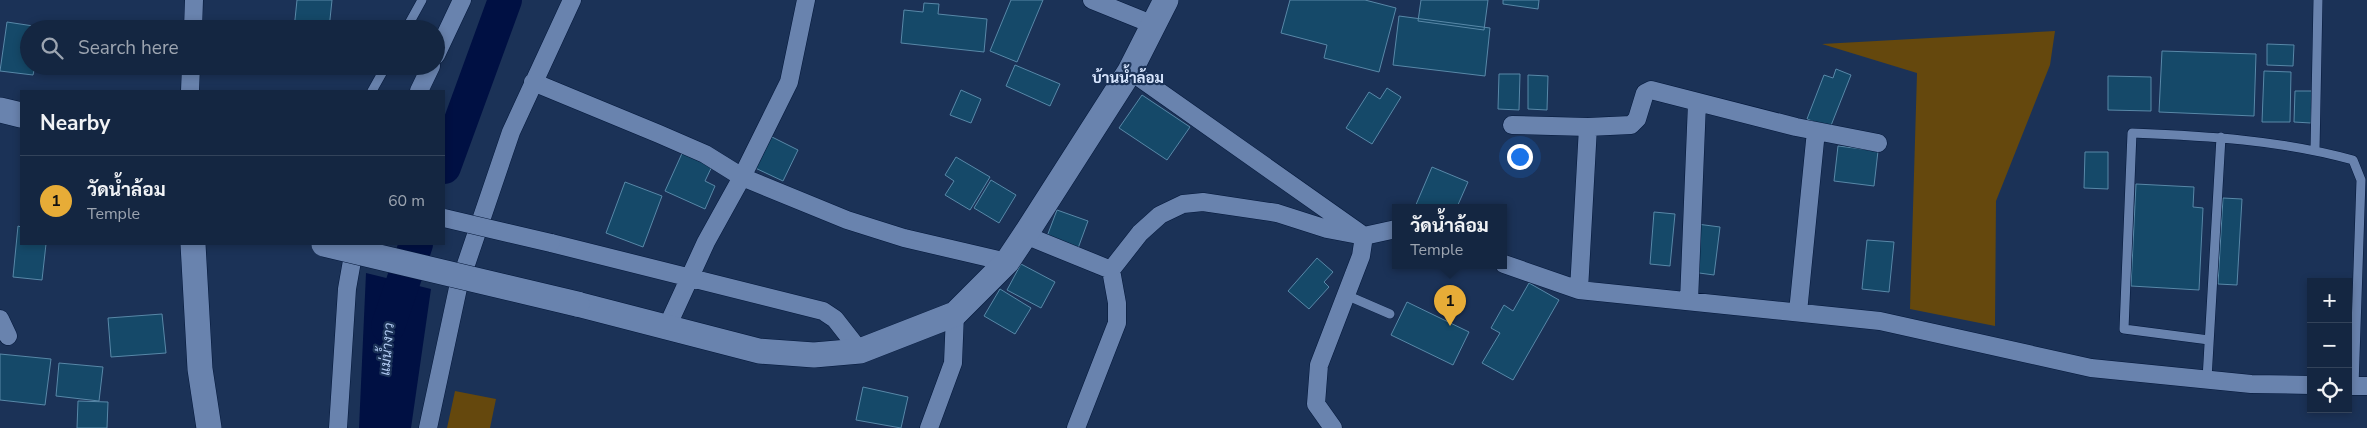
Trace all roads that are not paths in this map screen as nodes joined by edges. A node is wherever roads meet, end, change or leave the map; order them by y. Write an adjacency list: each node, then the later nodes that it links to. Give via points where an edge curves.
1 (194, 0): 9 (street)
2 (422, 0): 10 (lane)
3 (462, 0): 12 (street)
4 (572, 0): 17 (street)
5 (806, 0): 30 (street, via 789,82)
6 (1092, 0): 11 (street)
7 (1166, 0): 11 (main road)
8 (2318, 0): 29 (lane)
9 (193, 20)
10 (411, 20)
11 (1154, 25): 13 (main road)
12 (445, 36)
13 (1130, 71): 33 (main road); 34 (street)
14 (191, 75): 18 (street)
15 (381, 75): 19 (lane)
16 (427, 75): 20 (street)
17 (533, 82): 30 (street, via 705,154); 58 (street, via 512,132 458,288)
18 (190, 90)
19 (373, 90)
20 (419, 90)
21 (1697, 103): 25 (street, via 1647,91 1637,119 1631,125); 26 (street); 44 (street)
22 (0, 110): 23 (main road)
23 (20, 115)
24 (1512, 125): 25 (street)
25 (1588, 127): 42 (street)
26 (1816, 131): 28 (street); 45 (street)
27 (2221, 137): 29 (lane); 51 (lane); 51 (lane, via 2132,133 2124,329)
28 (1878, 143)
29 (2315, 150): 55 (lane, via 2353,160 2361,180)
30 (742, 177): 38 (street, via 847,220 904,238); 41 (street)
31 (445, 218): 41 (street, bridge)
32 (1392, 230): 34 (street)
33 (1026, 235): 38 (main road); 40 (street)
34 (1364, 236): 40 (street, via 1327,229 1277,213 1203,202 1183,204 1160,215 1140,233); 43 (street, via 1361,256)
35 (193, 245): 56 (main road, via 200,369)
36 (328, 245): 49 (main road, bridge)
37 (355, 245): 57 (street, via 348,289)
38 (1007, 262): 46 (main road)
39 (1507, 265): 42 (street)
40 (1111, 270): 60 (street, via 1117,323)
41 (689, 278): 49 (street); 52 (street, via 823,311 834,319)
42 (1579, 290): 44 (street)
43 (1346, 296): 47 (lane); 61 (street, via 1319,365 1316,404)
44 (1689, 301): 45 (street)
45 (1798, 312): 53 (street, via 1880,321 2091,368)
46 (955, 314): 52 (main road); 59 (street, via 953,362)
47 (1390, 314)
48 (0, 318): 50 (street)
49 (667, 327): 52 (main road, via 759,351 814,355)
50 (8, 336)
51 (2209, 340): 53 (lane)
52 (860, 351)
53 (2207, 380): 54 (street)
54 (2307, 385)
55 (2356, 386)
56 (209, 428)
57 (338, 428)
58 (428, 428)
59 (929, 428)
60 (1076, 428)
61 (1333, 428)

